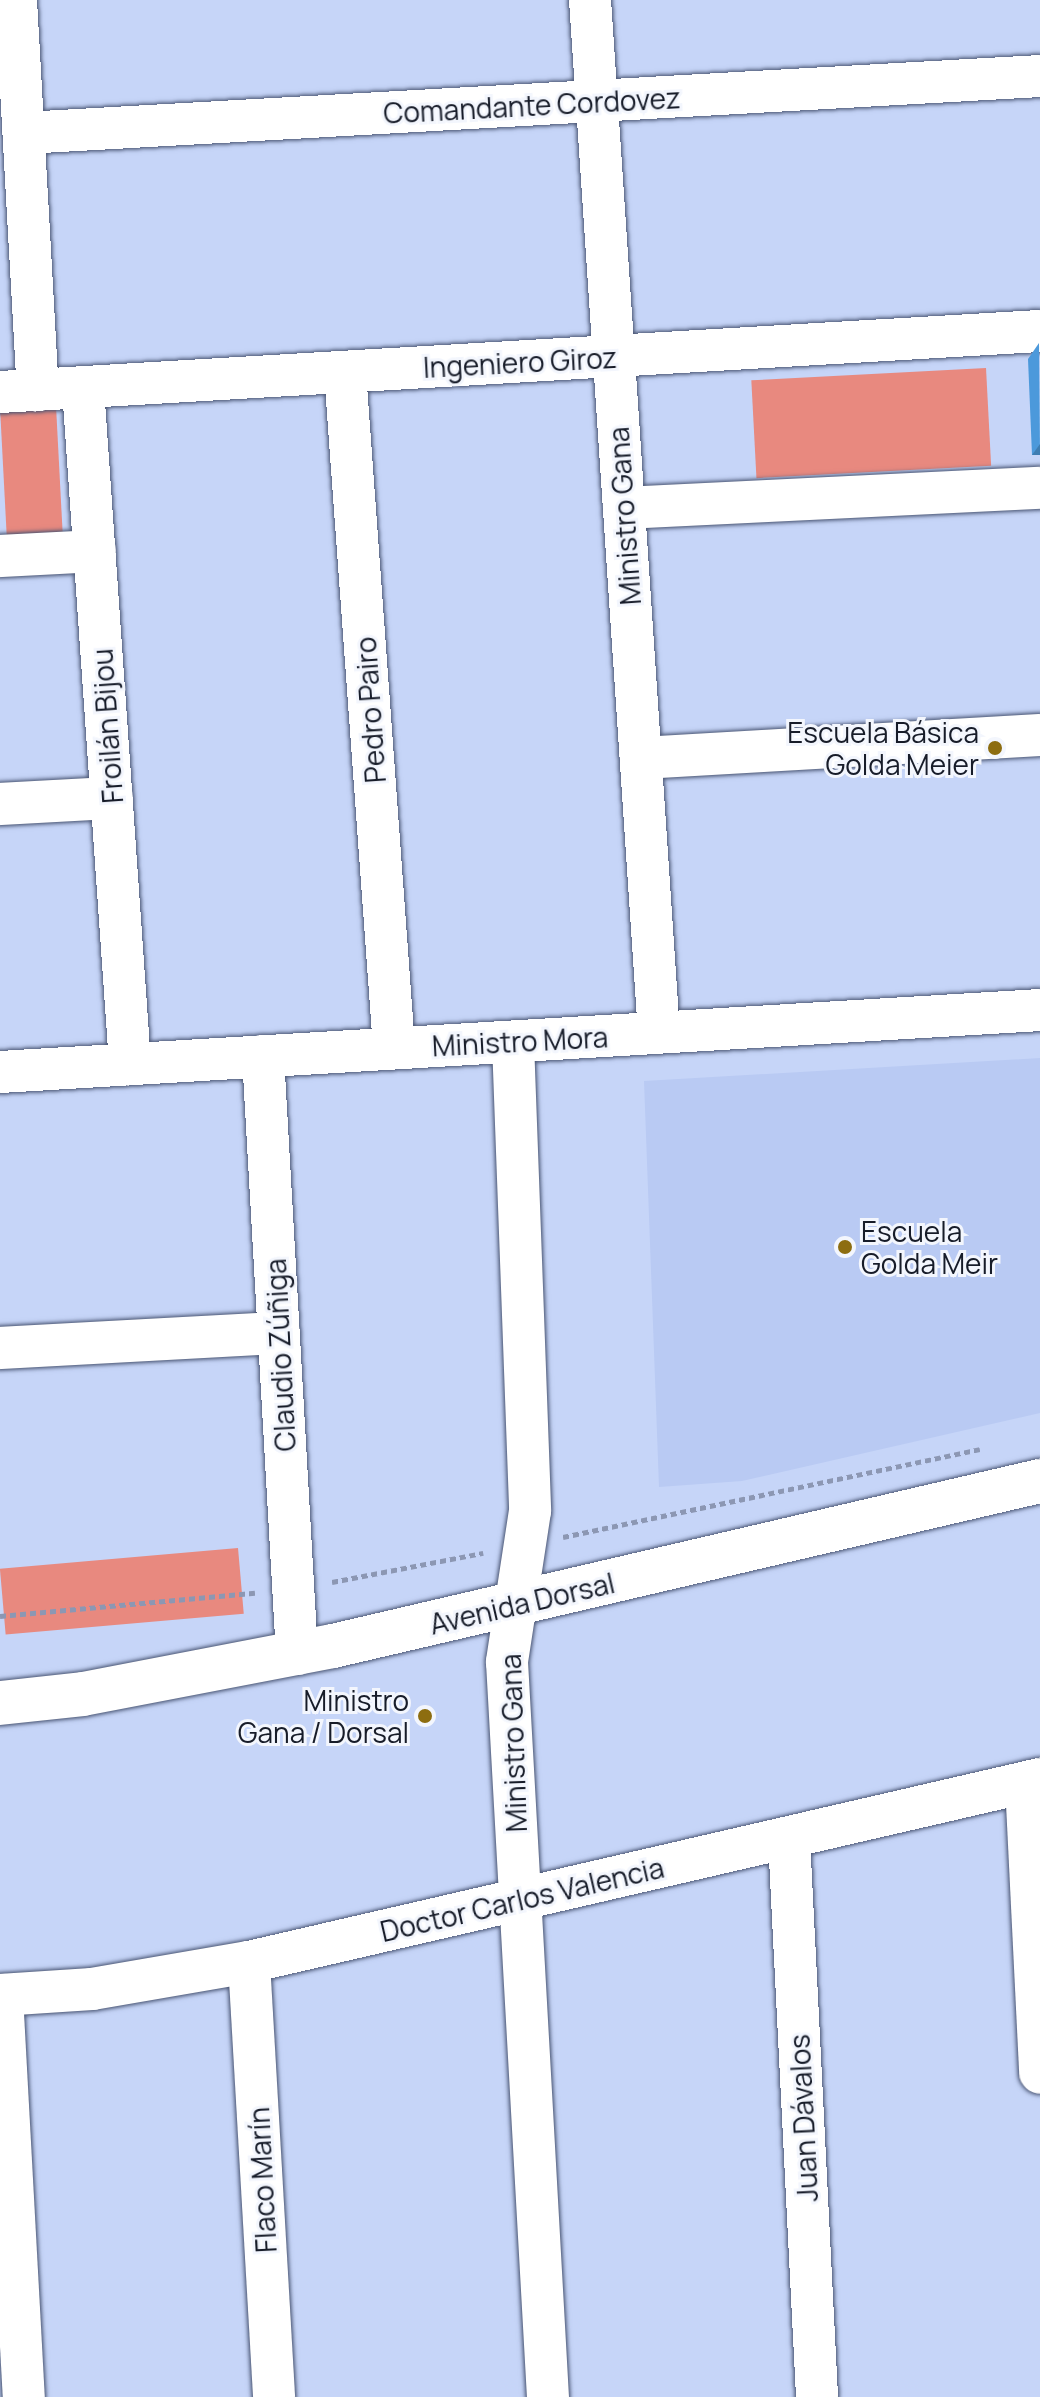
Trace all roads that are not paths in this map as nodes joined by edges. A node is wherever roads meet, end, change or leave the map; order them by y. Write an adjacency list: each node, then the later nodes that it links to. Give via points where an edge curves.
1 (16, 0): 5 (street)
2 (590, 0): 4 (street, Ministro Gana)
3 (1040, 76): 4 (street, Comandante Cordovez)
4 (596, 101): 5 (street, Comandante Cordovez); 7 (street, Ministro Gana)
5 (24, 133): 10 (street)
6 (1040, 331): 7 (street, Ingeniero Giroz)
7 (614, 356): 8 (street, Ingeniero Giroz); 12 (street, Ministro Gana)
8 (345, 372): 9 (street, Ingeniero Giroz); 22 (street, Pedro Pairo)
9 (83, 388): 10 (street, Ingeniero Giroz); 13 (street, Froilán Bijou)
10 (19, 391)
11 (1040, 488): 12 (street)
12 (624, 508): 16 (street, Ministro Gana)
13 (95, 551): 14 (street); 17 (street, Froilán Bijou)
14 (0, 556)
15 (1040, 735): 16 (street)
16 (641, 758): 20 (street, Ministro Gana)
17 (112, 798): 18 (street); 24 (street, Froilán Bijou)
18 (0, 804)
19 (1040, 1010): 20 (street, Ministro Mora)
20 (659, 1033): 21 (street, Ministro Mora)
21 (513, 1042): 22 (street, Ministro Mora); 29 (street, Ministro Gana, via 530,1511)
22 (394, 1048): 23 (street, Ministro Mora)
23 (263, 1056): 24 (street, Ministro Mora); 26 (street, Claudio Zúñiga)
24 (130, 1064): 25 (street, Ministro Mora)
25 (0, 1072)
26 (279, 1333): 27 (street); 30 (street, Claudio Zúñiga)
27 (0, 1348)
28 (1040, 1481): 29 (street, Avenida Dorsal)
29 (514, 1604): 30 (street, Avenida Dorsal); 34 (street, Ministro Gana, via 507,1662)
30 (297, 1654): 31 (street, Avenida Dorsal, via 83,1694)
31 (0, 1703)
32 (1033, 1781): 33 (street, Doctor Carlos Valencia); 37 (street)
33 (789, 1838): 34 (street, Doctor Carlos Valencia); 41 (street, Juan Dávalos)
34 (520, 1900): 35 (street, Doctor Carlos Valencia); 40 (street, Ministro Gana)
35 (249, 1962): 36 (street, Doctor Carlos Valencia, via 92,1989); 39 (street, Flaco Marín)
36 (1, 1995): 38 (street)
37 (1040, 2073)
38 (24, 2397)
39 (274, 2397)
40 (548, 2397)
41 (817, 2397)

